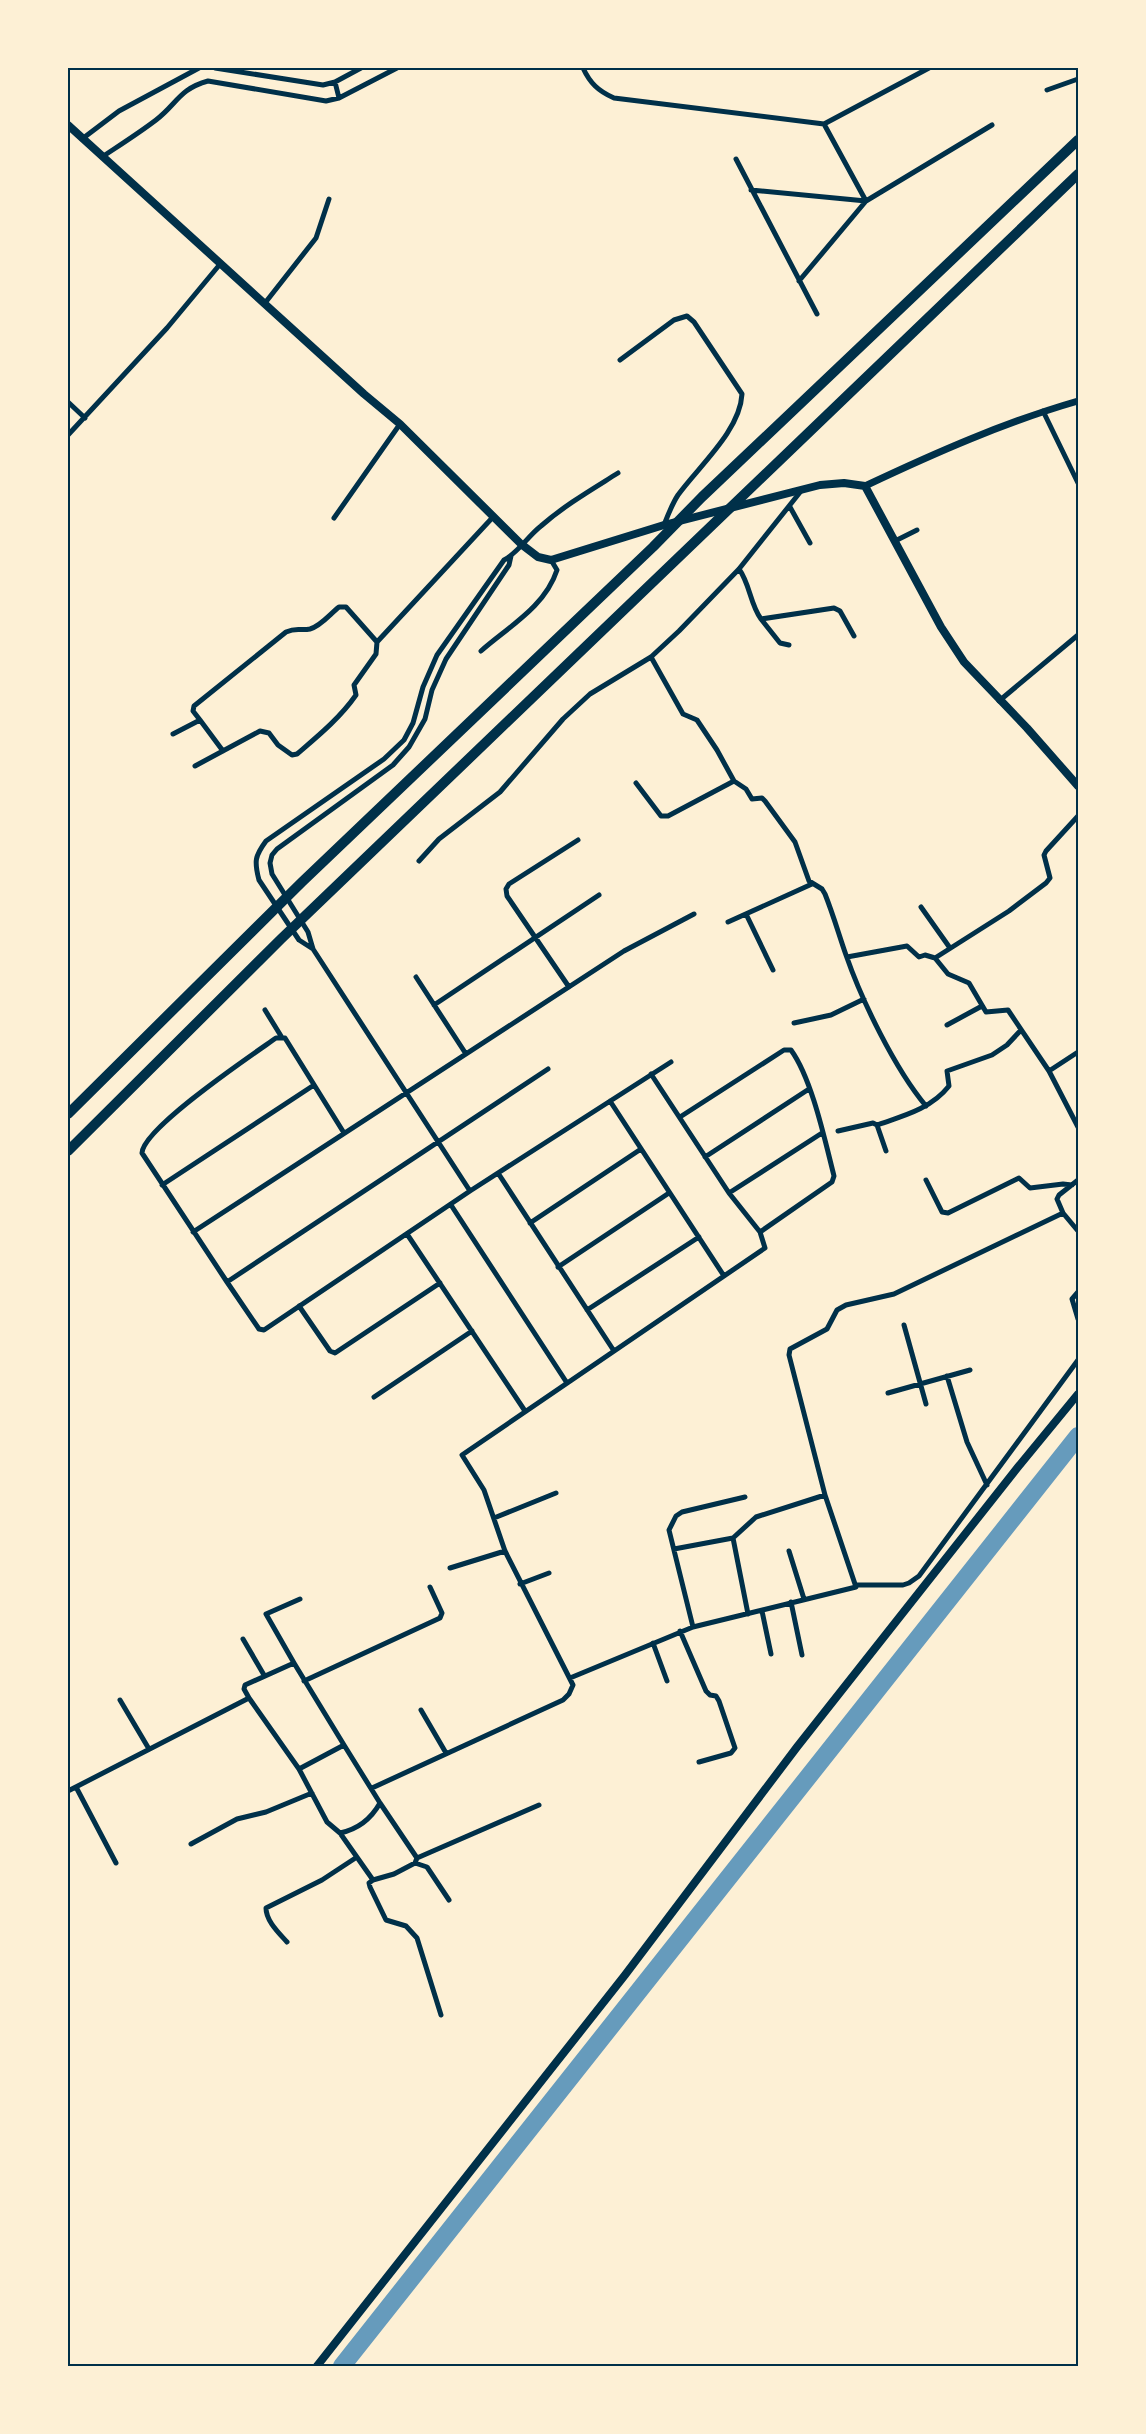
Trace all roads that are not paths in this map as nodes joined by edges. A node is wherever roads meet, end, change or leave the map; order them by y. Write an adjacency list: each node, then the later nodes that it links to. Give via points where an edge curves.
1 (199, 68): 14 (street, via 119,111)
2 (215, 68): 8 (street, via 323,85)
3 (361, 68): 8 (street)
4 (397, 68): 10 (street)
5 (583, 68): 11 (street, via 590,82 614,98)
6 (929, 68): 11 (street)
7 (1078, 79): 9 (street)
8 (334, 82): 10 (street)
9 (1047, 90)
10 (339, 98): 16 (street, via 326,101 208,81 186,89 158,119)
11 (824, 124): 21 (street)
12 (68, 125): 14 (main road)
13 (992, 125): 21 (street)
14 (82, 139): 16 (main road)
15 (1078, 140): 99 (highway, via 302,882)
16 (102, 157): 22 (main road)
17 (736, 159): 19 (street)
18 (1078, 174): 109 (highway, via 281,939)
19 (751, 190): 21 (street); 23 (street)
20 (329, 199): 24 (street, via 312,243)
21 (866, 201): 23 (street)
22 (221, 263): 24 (main road); 30 (street)
23 (799, 281): 25 (street)
24 (266, 303): 31 (main road)
25 (817, 314)
26 (620, 360): 40 (street, via 674,320 687,316 742,394 736,418 677,496)
27 (1078, 401): 29 (street)
28 (68, 402): 30 (street)
29 (1044, 411): 34 (street); 35 (street, via 931,455)
30 (85, 418): 32 (street)
31 (400, 424): 38 (street); 39 (main road)
32 (68, 435)
33 (618, 473): 44 (street, via 573,501)
34 (1078, 483)
35 (865, 486): 36 (main road, via 844,483); 42 (main road)
36 (801, 491): 37 (street); 40 (main road)
37 (790, 507): 43 (street); 47 (street)
38 (334, 518)
39 (493, 518): 44 (main road); 51 (street)
40 (664, 525): 46 (main road)
41 (917, 530): 42 (street)
42 (895, 541): 55 (main road, via 964,663)
43 (810, 543)
44 (521, 544): 45 (street); 46 (main road, via 538,557)
45 (511, 556): 74 (street, via 509,565 446,659 425,719 409,747 393,765 272,855 272,874 308,932); 74 (street, via 504,560 437,655 404,740 384,759 266,841 256,854 259,880 299,940)
46 (551, 560): 53 (street, via 557,570 542,597 522,619)
47 (739, 569): 48 (street); 54 (street)
48 (761, 619): 50 (street, via 834,608 840,611); 52 (street, via 780,643)
49 (1078, 635): 55 (street)
50 (854, 636)
51 (376, 642): 56 (street, via 346,607 339,607 316,626 286,632 194,706); 58 (street, via 376,654 354,686 356,694 352,701 297,754 291,755 269,733 260,731)
52 (789, 645)
53 (481, 651)
54 (651, 657): 60 (street, via 683,714 697,720); 65 (street, via 590,694 500,792 439,839)
55 (999, 701): 62 (main road)
56 (200, 720): 57 (street); 58 (street)
57 (173, 734)
58 (223, 751): 59 (street)
59 (195, 766)
60 (734, 780): 61 (street, via 668,816 661,816); 66 (street, via 753,799 762,798 774,810 795,842)
61 (636, 783)
62 (1078, 786)
63 (1078, 816): 73 (street, via 1044,855 1050,878 1046,884)
64 (578, 840): 72 (street, via 506,889)
65 (419, 861)
66 (812, 884): 70 (street); 75 (street, via 825,894)
67 (599, 895): 72 (street)
68 (921, 907): 73 (street)
69 (694, 914): 79 (street, via 624,951)
70 (746, 914): 71 (street); 77 (street)
71 (728, 922)
72 (535, 937): 79 (street); 81 (street)
73 (950, 948): 76 (street)
74 (313, 949): 96 (street)
75 (847, 957): 76 (street, via 907,946 919,957); 80 (street)
76 (935, 958): 82 (street, via 948,974 969,983)
77 (772, 970)
78 (416, 977): 81 (street)
79 (570, 987): 89 (street)
80 (864, 999): 84 (street, via 831,1015); 98 (street, via 895,1060)
81 (434, 1005): 89 (street)
82 (982, 1005): 85 (street); 86 (street, via 986,1012 1008,1010)
83 (265, 1010): 87 (street)
84 (794, 1023)
85 (947, 1025)
86 (1021, 1030): 92 (street); 98 (street, via 992,1055 947,1071 949,1086)
87 (281, 1036): 94 (street); 114 (street, via 199,1092 146,1141 142,1153)
88 (1078, 1052): 92 (street)
89 (466, 1054): 96 (street)
90 (671, 1062): 93 (street)
91 (548, 1069): 106 (street)
92 (1049, 1071): 102 (street)
93 (651, 1074): 97 (street); 100 (street)
94 (314, 1085): 104 (street); 114 (street)
95 (809, 1089): 100 (street, via 796,1056 791,1050 784,1050); 105 (street); 110 (street)
96 (406, 1092): 104 (street); 106 (street)
97 (610, 1101): 107 (street); 111 (street)
98 (926, 1106): 101 (street)
99 (68, 1114)
100 (680, 1117): 110 (street)
101 (877, 1125): 103 (street, via 868,1123); 108 (street)
102 (1078, 1127)
103 (838, 1131)
104 (344, 1133): 123 (street)
105 (822, 1133): 118 (street); 124 (street, via 834,1176 832,1182)
106 (438, 1142): 116 (street); 129 (street)
107 (641, 1149): 117 (street); 121 (street)
108 (886, 1150)
109 (68, 1151)
110 (705, 1157): 118 (street)
111 (498, 1173): 116 (street); 121 (street)
112 (926, 1180): 115 (street, via 942,1212 948,1213 1019,1178 1030,1188)
113 (1078, 1180): 115 (street)
114 (162, 1185): 123 (street)
115 (1072, 1185): 120 (street, via 1057,1199)
116 (470, 1191): 119 (street)
117 (669, 1192): 126 (street); 127 (street)
118 (729, 1193): 124 (street)
119 (451, 1205): 125 (street); 141 (street)
120 (1063, 1213): 122 (street); 150 (street, via 894,1294 846,1305 837,1310 827,1329 790,1349)
121 (530, 1223): 127 (street)
122 (1078, 1231)
123 (193, 1232): 129 (street)
124 (760, 1232): 128 (street, via 765,1248)
125 (407, 1234): 130 (street); 132 (street)
126 (699, 1238): 128 (street); 133 (street)
127 (558, 1267): 133 (street)
128 (724, 1276): 137 (street)
129 (227, 1282): 132 (street, via 261,1330)
130 (440, 1283): 132 (street, via 335,1353); 136 (street)
131 (1078, 1292): 134 (street, via 1072,1299)
132 (299, 1306)
133 (587, 1310): 137 (street)
134 (1078, 1319)
135 (904, 1325): 142 (street)
136 (472, 1331): 145 (street); 147 (street)
137 (614, 1351): 141 (street)
138 (1078, 1360): 148 (street)
139 (970, 1370): 140 (street)
140 (947, 1377): 142 (street); 148 (street)
141 (567, 1383): 147 (street)
142 (921, 1383): 143 (street); 146 (street)
143 (888, 1393)
144 (1078, 1394): 201 (main road, via 797,1747 619,1984)
145 (374, 1397)
146 (926, 1404)
147 (525, 1411): 152 (street, via 462,1455 484,1490)
148 (987, 1485): 160 (street, via 909,1583)
149 (556, 1493): 152 (street)
150 (825, 1495): 153 (street, via 763,1513); 160 (street)
151 (745, 1497): 154 (street, via 676,1516 669,1530)
152 (494, 1518): 155 (street)
153 (733, 1538): 154 (street); 166 (street)
154 (674, 1549): 167 (street)
155 (505, 1551): 157 (street); 159 (street)
156 (789, 1551): 163 (street)
157 (450, 1568)
158 (549, 1573): 159 (street)
159 (520, 1584): 175 (street)
160 (856, 1585): 163 (street, via 853,1589)
161 (430, 1587): 176 (street, via 442,1613 440,1618)
162 (300, 1599): 173 (street, via 266,1614)
163 (804, 1599): 164 (street)
164 (791, 1602): 165 (street); 172 (street)
165 (762, 1611): 166 (street); 171 (street)
166 (748, 1614): 167 (street)
167 (693, 1627): 168 (street)
168 (680, 1631): 170 (street); 184 (street, via 706,1691 719,1701 735,1748 731,1753)
169 (243, 1639): 174 (street)
170 (653, 1643): 175 (street); 177 (street)
171 (771, 1654)
172 (802, 1655)
173 (294, 1664): 174 (street); 176 (street)
174 (264, 1675): 178 (street, via 245,1685)
175 (570, 1678): 183 (street, via 573,1685 563,1700)
176 (304, 1681): 181 (street)
177 (667, 1681)
178 (249, 1698): 182 (street); 185 (street)
179 (120, 1700): 182 (street)
180 (422, 1710): 183 (street)
181 (344, 1745): 185 (street); 187 (street)
182 (149, 1749): 186 (street)
183 (446, 1753): 187 (street)
184 (699, 1761)
185 (299, 1769): 189 (street)
186 (76, 1787): 188 (street); 196 (street)
187 (372, 1788): 190 (street)
188 (68, 1791)
189 (312, 1792): 192 (street, via 327,1822); 193 (street, via 266,1812 237,1819)
190 (381, 1803): 192 (street, via 366,1821); 195 (street)
191 (539, 1805): 195 (street)
192 (340, 1833): 194 (street)
193 (191, 1844)
194 (357, 1857): 197 (street); 199 (street, via 266,1908 274,1927)
195 (416, 1860): 197 (street, via 394,1874); 198 (street, via 427,1867)
196 (116, 1863)
197 (373, 1880): 200 (street, via 370,1887 386,1920 406,1926 417,1938)
198 (450, 1900)
199 (288, 1942)
200 (441, 2015)
201 (317, 2367)

